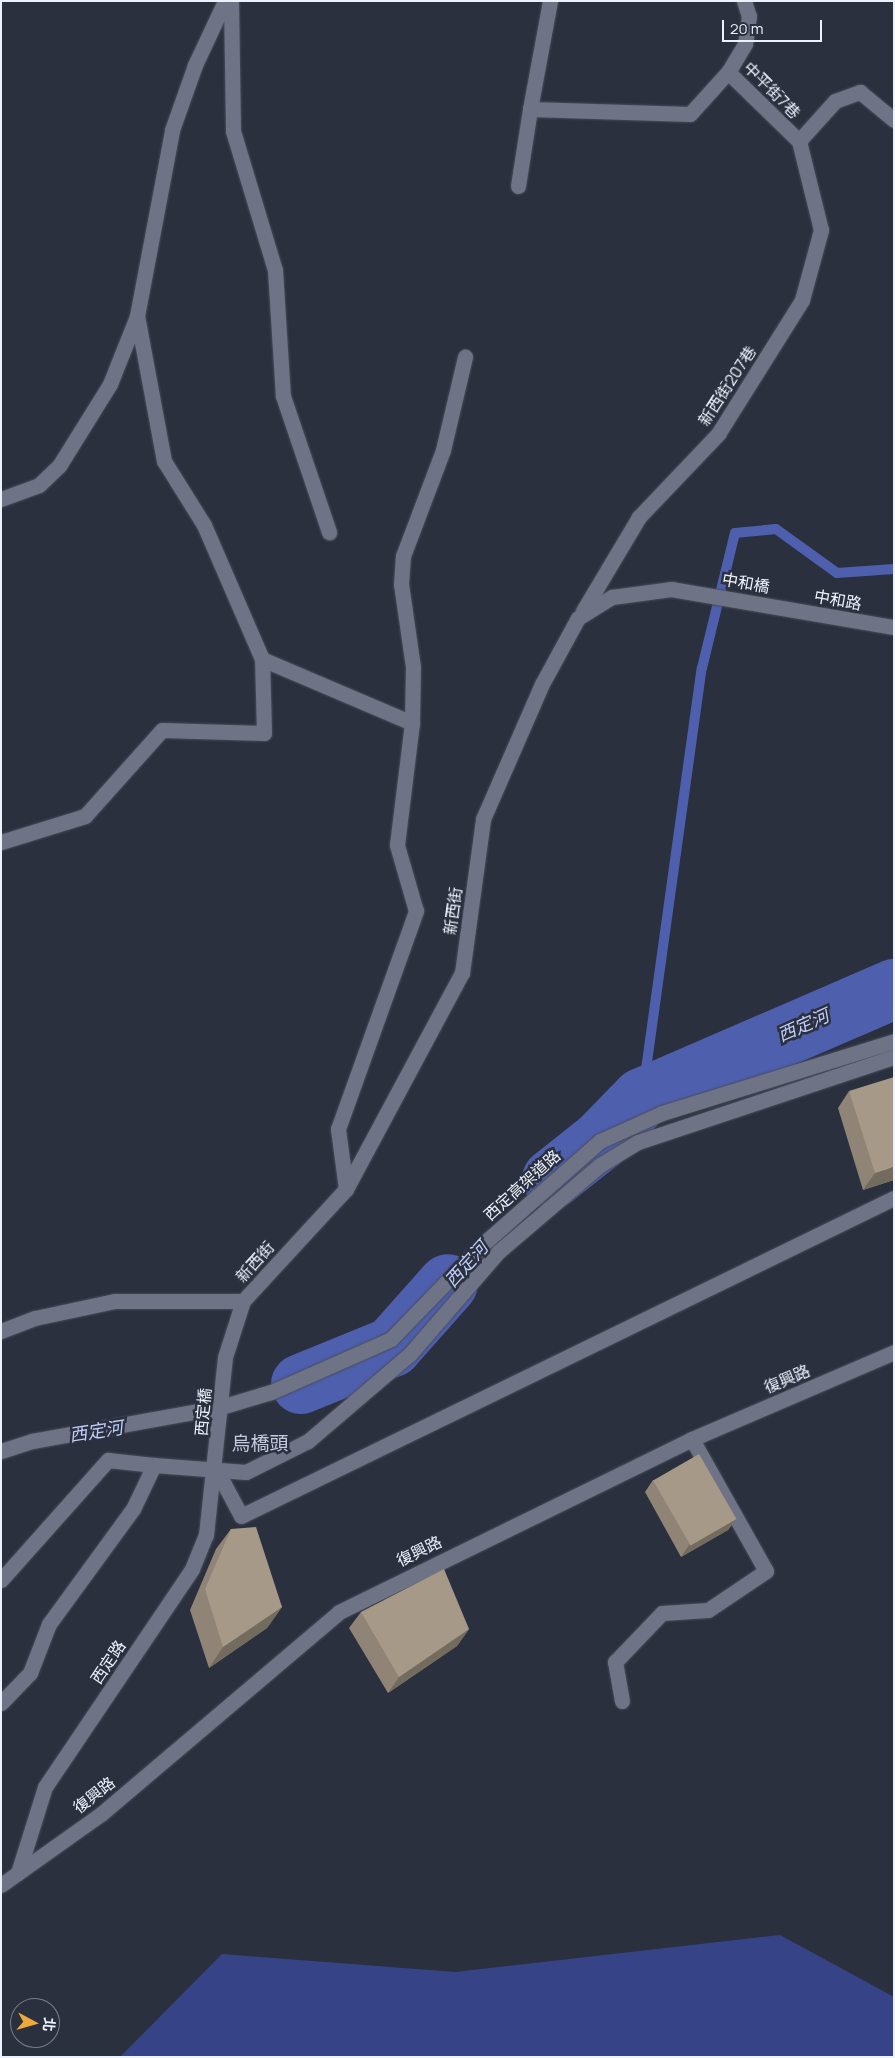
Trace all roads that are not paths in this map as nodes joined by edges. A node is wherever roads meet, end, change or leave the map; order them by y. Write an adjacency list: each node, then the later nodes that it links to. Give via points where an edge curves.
1 (225, 1): 10 (street, via 195,65 172,130)
2 (231, 1): 13 (street, via 233,131 275,270 283,396)
3 (550, 1): 6 (street)
4 (744, 1): 5 (street, 中平街7巷, via 749,16 745,44)
5 (728, 72): 6 (street, via 690,114); 8 (street, 中平街7巷)
6 (530, 109): 9 (street)
7 (894, 120): 8 (street, 中平街7巷, via 860,92 835,101)
8 (799, 141): 16 (street, 新西街207巷, via 821,230 802,300 718,434 640,517)
9 (518, 186)
10 (137, 316): 12 (street, via 95,412 60,466 39,485); 18 (street, via 164,461 204,525)
11 (465, 357): 19 (street, via 443,450 403,556 401,584 413,667)
12 (1, 499)
13 (329, 532)
14 (710, 594): 15 (street, 中和橋); 16 (street, 新西街, via 655,589 625,594 600,602)
15 (777, 606): 17 (street, 中和路)
16 (578, 618): 23 (street, 新西街, via 542,684 483,819 462,973)
17 (894, 627)
18 (262, 659): 19 (street); 20 (street, via 264,733 162,730 85,816)
19 (412, 723): 23 (street, via 398,845 416,911 338,1129)
20 (1, 842)
21 (894, 1041): 29 (street, 西定高架道路, via 662,1113 600,1141 531,1198 391,1339 271,1392)
22 (894, 1057): 34 (street, via 638,1142 623,1151 600,1165 498,1252 410,1354 308,1441 246,1472)
23 (346, 1189): 25 (street, 新西街)
24 (894, 1198): 34 (street, via 241,1516)
25 (243, 1301): 26 (street, 新西街, via 115,1301 35,1318); 28 (street, 新西街)
26 (1, 1331)
27 (894, 1352): 30 (street, 復興路)
28 (223, 1379): 29 (street, 西定橋)
29 (221, 1407): 31 (street, 西定橋); 32 (street, 西定高架道路, via 32,1441)
30 (692, 1439): 36 (street, via 766,1571 708,1610 662,1613 615,1662); 38 (street, 復興路, via 338,1612 102,1814)
31 (217, 1447): 34 (street, 西定路)
32 (1, 1451)
33 (154, 1465): 34 (street); 35 (street, via 108,1460); 37 (street, via 133,1509 49,1624 30,1673)
34 (215, 1467): 38 (street, 西定路, via 206,1535 192,1569 45,1787)
35 (1, 1580)
36 (622, 1701)
37 (1, 1703)
38 (18, 1873): 39 (street)
39 (1, 1885)

